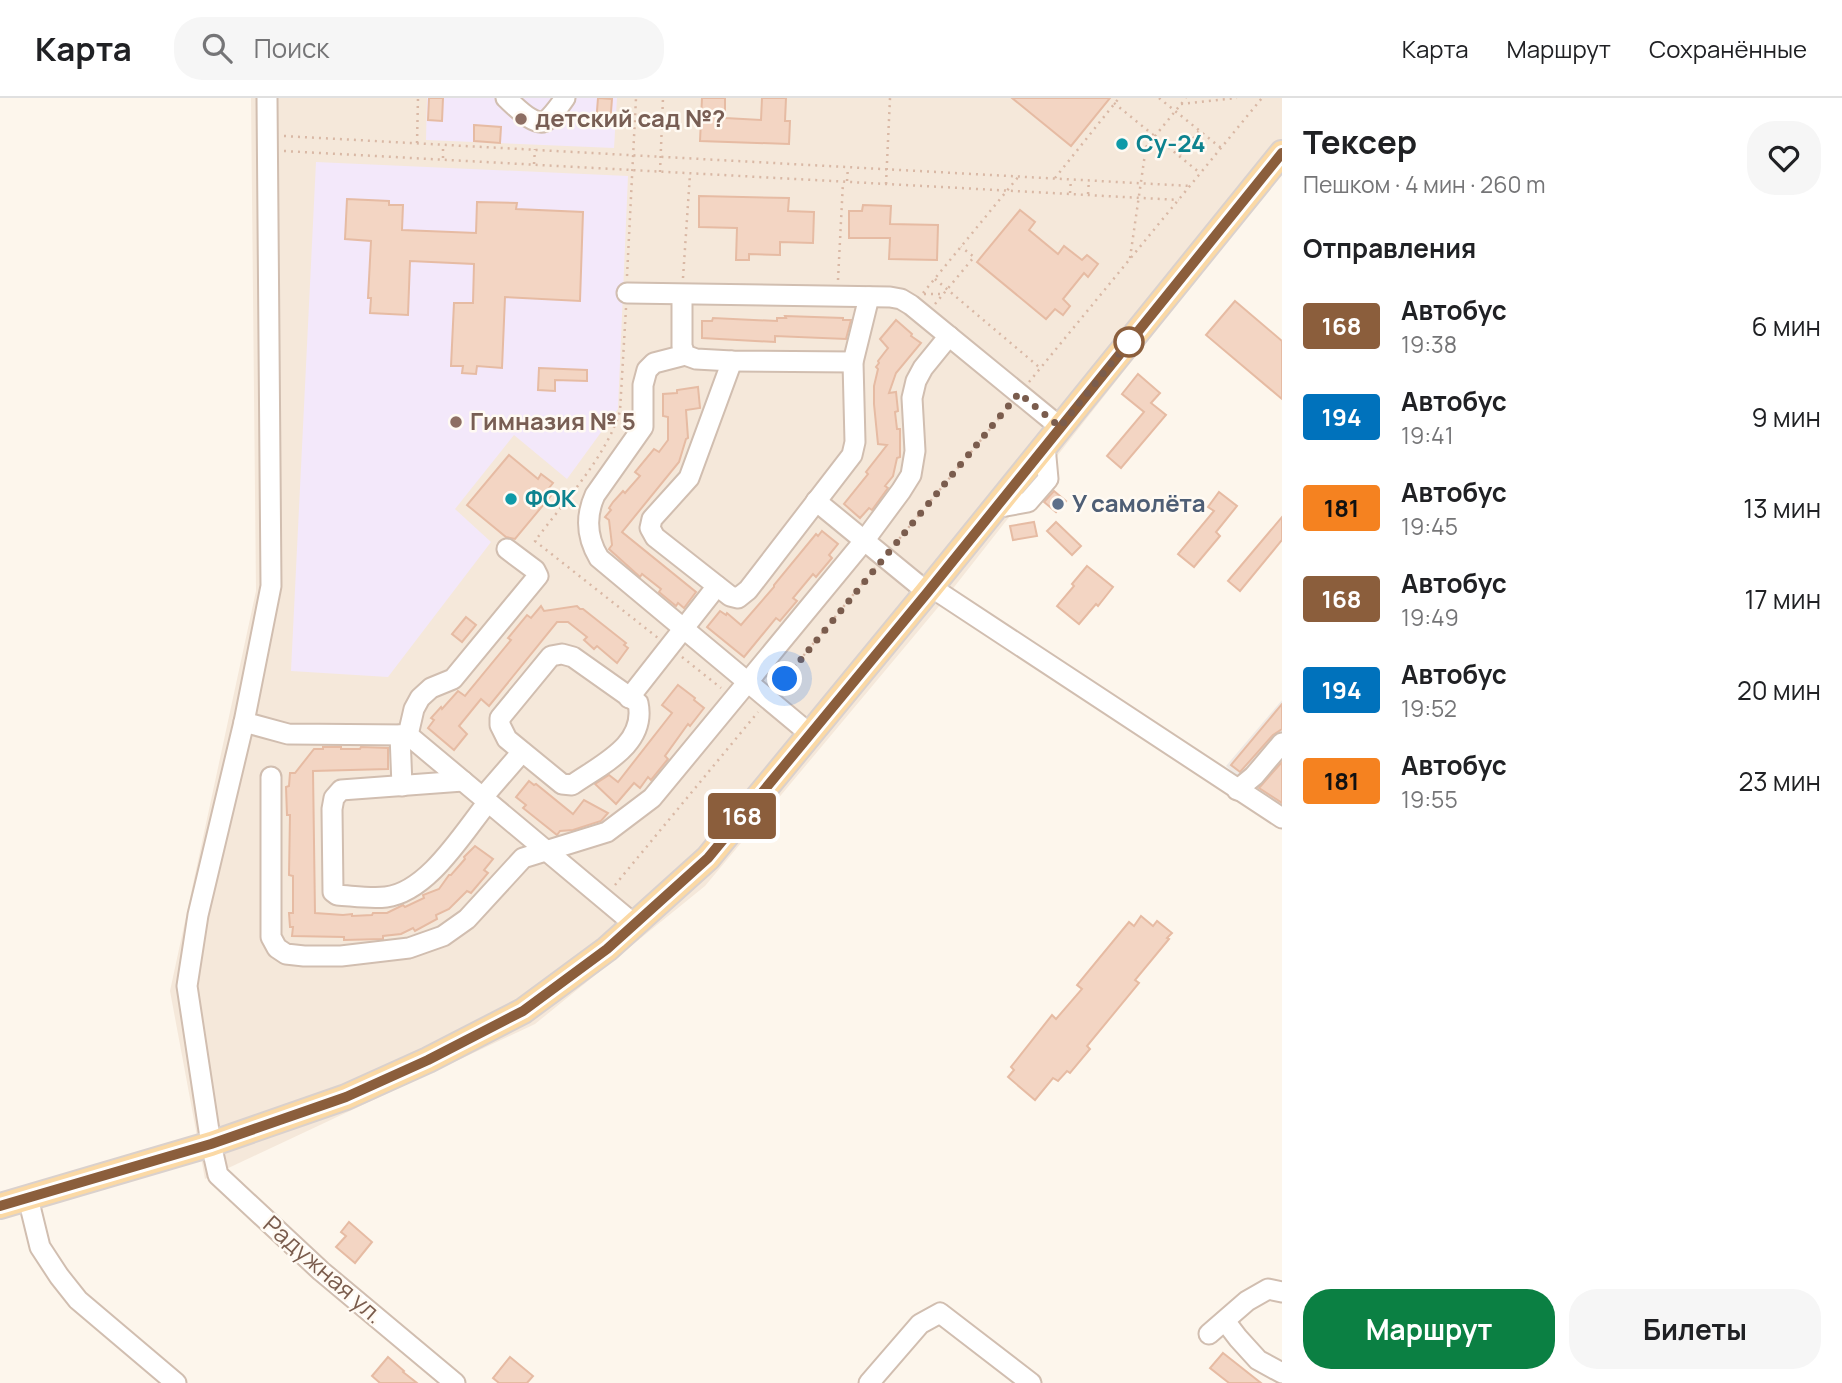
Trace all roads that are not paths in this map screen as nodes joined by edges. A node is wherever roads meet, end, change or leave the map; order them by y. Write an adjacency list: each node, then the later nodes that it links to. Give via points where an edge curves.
1 (267, 98): 21 (street, Радужная ул., via 271,586)
2 (506, 98): 3 (street, via 542,123)
3 (565, 98)
4 (1282, 153): 12 (main road)
5 (682, 291): 6 (street); 7 (street); 9 (street)
6 (626, 293)
7 (869, 297): 8 (street, via 901,299); 11 (street)
8 (948, 336): 12 (street); 14 (street, via 916,381 911,475)
9 (685, 355): 10 (street); 18 (street, via 654,363 647,370 643,427 595,495 589,526 598,558)
10 (732, 361): 11 (street); 16 (street, via 689,478 652,519 650,528 655,537)
11 (853, 362): 13 (street, via 852,455)
12 (1060, 427): 17 (main road)
13 (816, 501): 14 (street); 16 (street, via 748,590 738,598)
14 (864, 541): 17 (street); 19 (street)
15 (507, 549): 23 (street, via 538,576 453,679 421,698)
16 (717, 586): 18 (street)
17 (929, 590): 22 (main road); 29 (street)
18 (683, 628): 19 (street); 20 (street)
19 (748, 682): 22 (street); 32 (street, via 653,798 607,832)
20 (629, 698): 25 (street, via 638,703 635,733 624,749 572,785 562,784); 25 (street, via 573,657 551,656 500,718 507,739)
21 (244, 722): 23 (street, via 288,734); 34 (street, Радужная ул., via 198,915 187,986)
22 (810, 734): 33 (main road, via 708,858)
23 (404, 735): 27 (street); 28 (street)
24 (1282, 743): 29 (street)
25 (522, 752): 30 (street)
26 (271, 777): 32 (street, via 271,937 276,948 286,954 341,956 409,948 443,936 467,919 523,858)
27 (463, 781): 28 (street); 30 (street)
28 (402, 786): 30 (street, via 341,790 334,798 337,895 387,897 408,890 436,866)
29 (1237, 790): 31 (street)
30 (485, 799): 32 (street)
31 (1282, 818)
32 (546, 850): 33 (street)
33 (634, 924): 34 (main road, via 523,1011 346,1097)
34 (211, 1144): 35 (main road); 42 (street, Радужная ул., via 218,1175)
35 (29, 1198): 36 (main road); 41 (street, via 40,1247 65,1284)
36 (0, 1206)
37 (1282, 1292): 38 (street, via 1268,1289)
38 (1225, 1321): 39 (street); 40 (street, via 1258,1360)
39 (1209, 1334)
40 (1282, 1373)
41 (176, 1383)
42 (455, 1383)
43 (869, 1383): 44 (street, via 920,1324 940,1313)
44 (1031, 1383)

